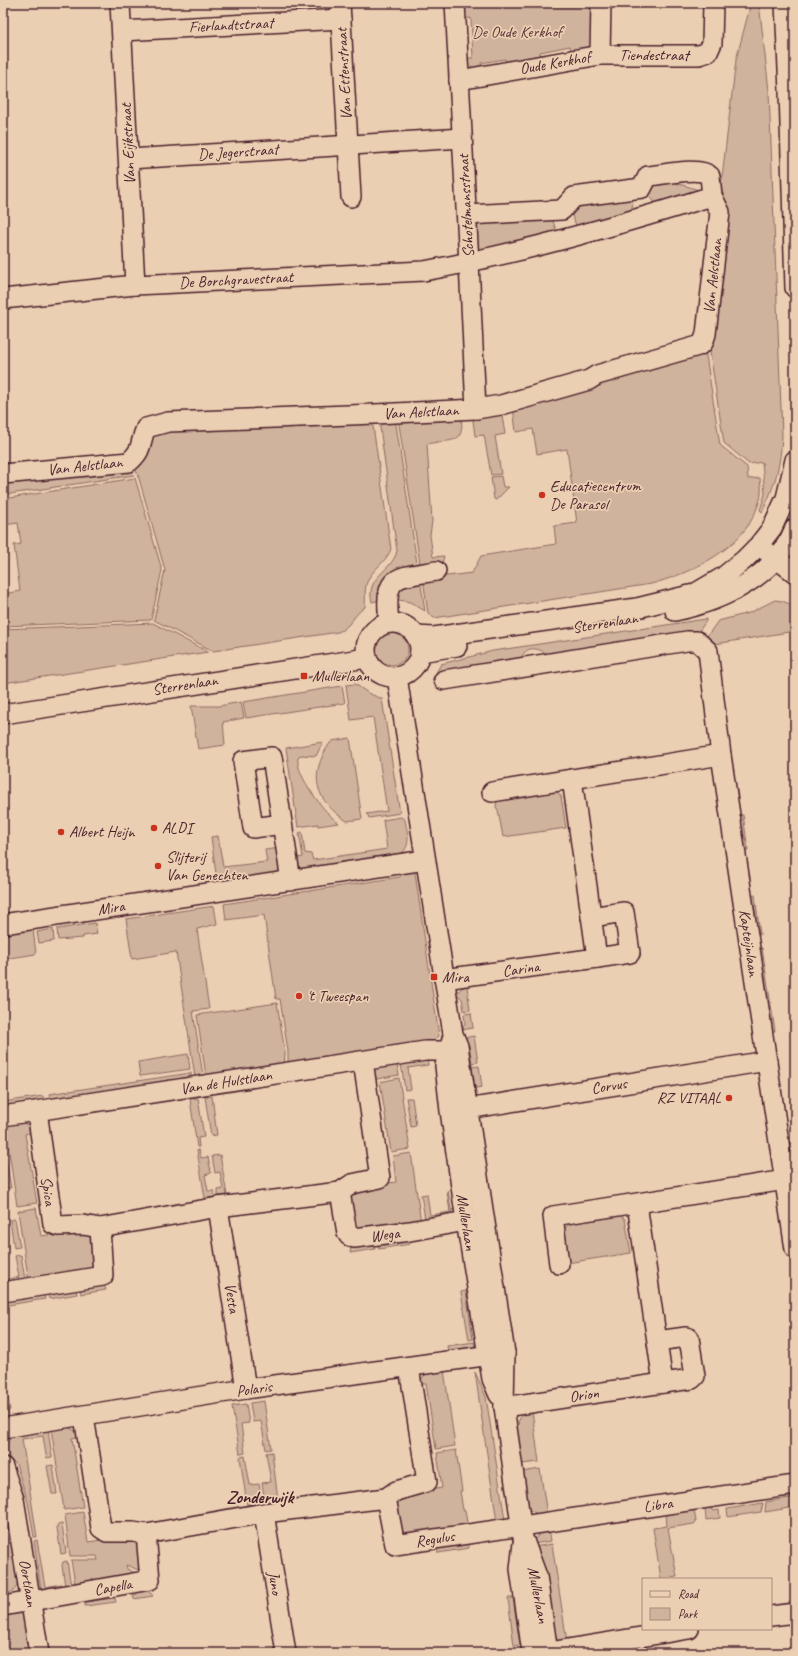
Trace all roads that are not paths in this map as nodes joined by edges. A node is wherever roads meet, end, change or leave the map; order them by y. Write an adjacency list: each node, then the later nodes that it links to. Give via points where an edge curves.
1 (120, 3): 7 (street, Van Eijkstraat)
2 (455, 3): 9 (street, Schotelmansstraat)
3 (602, 3): 8 (street, Oude Kerkhof)
4 (713, 3): 8 (street, Tiendestraat, via 712,43 708,52 699,55)
5 (785, 3): 22 (street)
6 (340, 11): 7 (street, Fierlandtstraat); 11 (street, Van Ettenstraat)
7 (122, 31): 12 (street, Van Eijkstraat)
8 (600, 55): 9 (street, Oude Kerkhof)
9 (459, 80): 10 (street, Schotelmansstraat)
10 (462, 138): 11 (street, De Jegerstraat); 17 (street, Schotelmansstraat)
11 (348, 145): 12 (street, De Jegerstraat); 15 (street)
12 (129, 159): 21 (street, Van Eijkstraat)
13 (642, 188): 14 (street, via 648,176 696,171 710,176); 16 (street, via 574,197); 18 (street)
14 (712, 196): 18 (street, De Borchgravestraat); 24 (street, Van Aelstlaan, via 720,212 703,343 597,375 589,380 501,405)
15 (351, 197)
16 (562, 210): 17 (street); 19 (street)
17 (467, 215): 20 (street, Schotelmansstraat)
18 (648, 216): 19 (street, De Borchgravestraat)
19 (571, 237): 20 (street, De Borchgravestraat)
20 (470, 262): 21 (street, De Borchgravestraat, via 424,271); 24 (street, Schotelmansstraat)
21 (135, 285): 23 (street, De Borchgravestraat)
22 (795, 288)
23 (3, 299)
24 (476, 408): 26 (street, Van Aelstlaan, via 168,422 146,428 138,454 129,462)
25 (795, 460): 28 (street, Sterrenlaan, via 786,498 772,528)
26 (3, 474)
27 (795, 528): 29 (street, Sterrenlaan, via 791,539)
28 (758, 546): 29 (street); 34 (street, Sterrenlaan, via 723,577 694,594 656,604 434,637)
29 (776, 558): 31 (street); 34 (street, Sterrenlaan, via 742,587 697,607 640,618)
30 (436, 571): 32 (street, via 401,577 392,583 387,602)
31 (795, 574)
32 (390, 623): 34 (street, via 399,623 407,627); 35 (street, via 373,631 368,639)
33 (697, 641): 37 (street, Sterrenlaan); 40 (street, Kapteijnlaan, via 708,651)
34 (418, 644): 36 (street, via 418,661 406,674)
35 (367, 653): 36 (street, via 370,664 379,673); 38 (street, Sterrenlaan); 39 (street, Sterrenlaan)
36 (397, 676): 44 (street, Mullerlaan)
37 (444, 680)
38 (3, 702)
39 (3, 714)
40 (722, 755): 41 (street); 52 (street, Kapteijnlaan)
41 (572, 779): 42 (street); 46 (street)
42 (492, 792)
43 (282, 824): 45 (street)
44 (425, 860): 45 (street, Mira); 49 (street, Mullerlaan)
45 (291, 881): 47 (street, Mira)
46 (591, 917): 48 (street); 48 (street, Carina, via 624,912 630,953)
47 (3, 924)
48 (597, 958): 49 (street, Carina)
49 (444, 979): 50 (street, Mullerlaan)
50 (451, 1042): 51 (street, Van de Hulstlaan, via 425,1051); 53 (street, Mullerlaan, via 458,1046)
51 (363, 1061): 54 (street, Van de Hulstlaan); 57 (street, via 380,1178 352,1184)
52 (767, 1061): 53 (street, Corvus); 56 (street, Kapteijnlaan)
53 (459, 1110): 60 (street, Mullerlaan); 66 (street, Mullerlaan)
54 (37, 1111): 55 (street, Van de Hulstlaan); 61 (street, Spica, via 53,1224)
55 (3, 1116)
56 (786, 1180): 58 (street); 62 (street, Kapteijnlaan)
57 (340, 1192): 59 (street); 60 (street, Wega, via 347,1233 354,1238)
58 (637, 1204): 63 (street, via 553,1216); 65 (street)
59 (218, 1207): 61 (street, Spica); 69 (street, Vesta)
60 (466, 1221): 66 (street, Mullerlaan)
61 (100, 1228): 64 (street, via 103,1276)
62 (795, 1246)
63 (559, 1264)
64 (3, 1292)
65 (657, 1341): 68 (street); 68 (street, Orion, via 689,1338 695,1376 692,1379)
66 (496, 1354): 67 (street, Polaris); 70 (street, Mullerlaan, via 492,1379)
67 (409, 1367): 69 (street, Polaris); 75 (street, via 427,1482 396,1491)
68 (663, 1383): 70 (street, Orion)
69 (246, 1389): 71 (street, Polaris)
70 (504, 1407): 77 (street, Mullerlaan)
71 (84, 1416): 72 (street, Polaris); 78 (street, via 101,1528 107,1532)
72 (3, 1428)
73 (5, 1477): 79 (street, Oortlaan, via 14,1499)
74 (795, 1485): 77 (street, Libra)
75 (386, 1498): 76 (street); 77 (street, Regulus, via 395,1545)
76 (264, 1513): 78 (street); 85 (street, Juno)
77 (522, 1532): 86 (street, Mullerlaan, via 520,1569)
78 (146, 1534): 79 (street, Capella, via 150,1580)
79 (30, 1602): 80 (street); 84 (street, Oortlaan)
80 (3, 1606)
81 (795, 1612): 82 (street)
82 (772, 1616)
83 (682, 1630): 86 (street)
84 (38, 1653)
85 (286, 1653)
86 (543, 1653)

